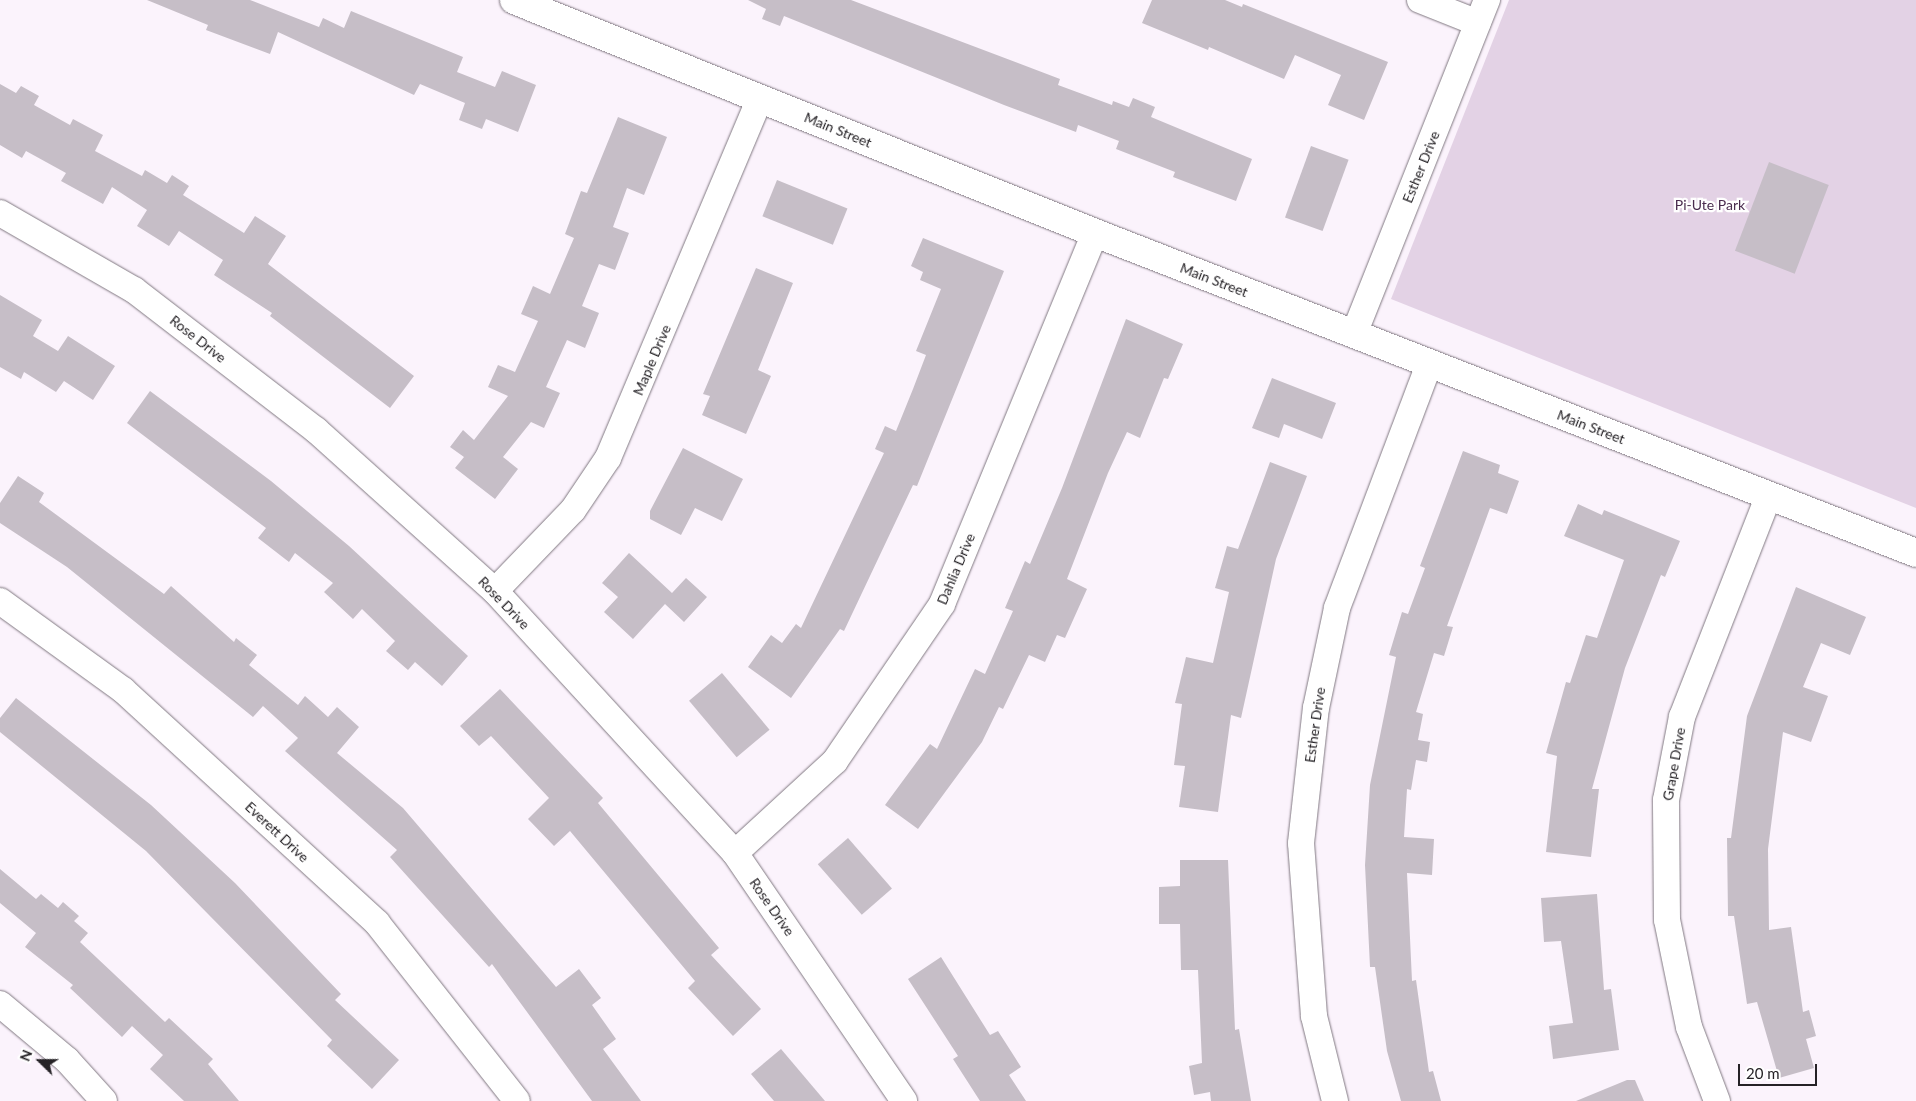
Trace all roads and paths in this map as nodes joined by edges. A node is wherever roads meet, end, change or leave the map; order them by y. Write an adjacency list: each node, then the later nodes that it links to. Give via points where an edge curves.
1 (514, 0): 4 (main road, Main Street)
2 (1420, 0): 3 (street)
3 (1482, 11): 7 (street, Esther Drive)
4 (760, 99): 6 (main road, Main Street); 11 (street, Maple Drive, via 608,458 572,510)
5 (0, 213): 11 (street, Rose Drive, via 142,296 316,430)
6 (1095, 233): 7 (main road, Main Street); 13 (street, Dahlia Drive, via 942,604 835,761)
7 (1354, 334): 8 (main road, Main Street)
8 (1429, 364): 9 (main road, Main Street); 18 (street, Esther Drive, via 1337,608 1316,708 1301,843 1314,1016)
9 (1769, 495): 10 (main road, Main Street); 19 (street, Grape Drive, via 1682,718 1666,800 1667,920 1689,1027)
10 (1916, 553)
11 (495, 591): 13 (street, Rose Drive)
12 (0, 601): 16 (street, Everett Drive, via 123,690 377,924)
13 (735, 854): 17 (street, Rose Drive)
14 (0, 1004): 15 (street, via 67,1060)
15 (104, 1101)
16 (517, 1101)
17 (904, 1101)
18 (1335, 1101)
19 (1717, 1101)

